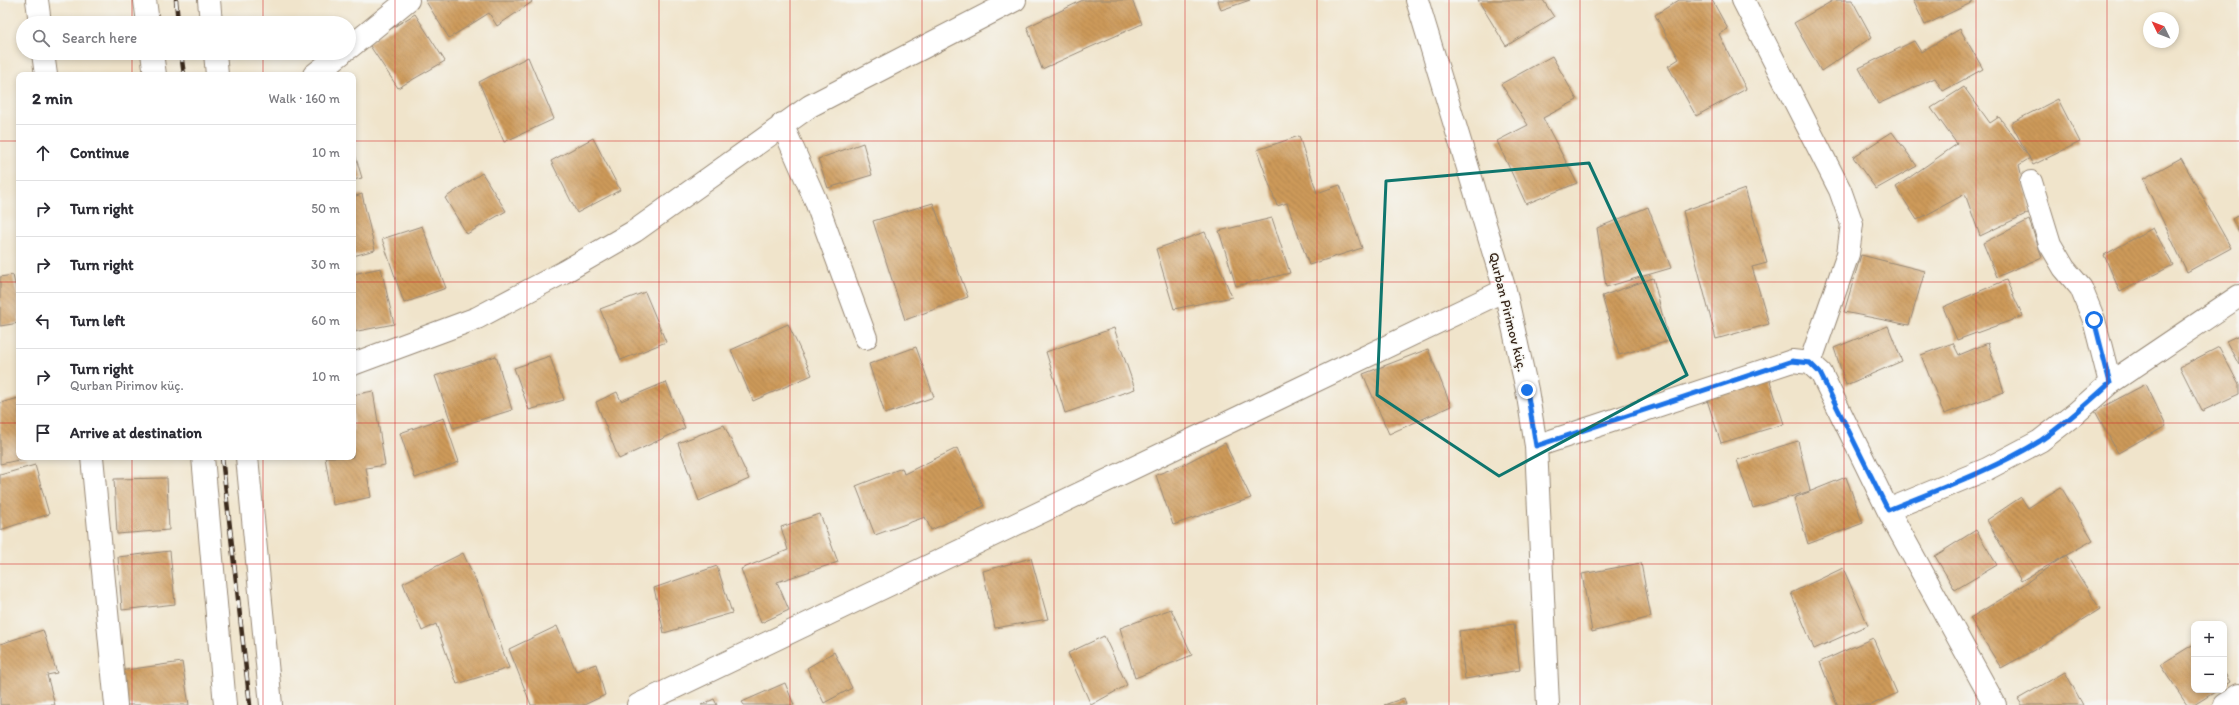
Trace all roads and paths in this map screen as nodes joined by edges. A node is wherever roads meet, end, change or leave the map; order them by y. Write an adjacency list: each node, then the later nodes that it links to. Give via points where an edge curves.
1 (37, 0): 8 (street)
2 (145, 0): 9 (street)
3 (209, 0): 10 (street)
4 (408, 0): 11 (street)
5 (1015, 0): 18 (street, via 810,106)
6 (1417, 0): 20 (street, Qurban Pirimov küç.)
7 (1743, 0): 24 (street, via 1840,190 1852,224 1848,254)
8 (39, 16)
9 (147, 16)
10 (210, 16)
11 (356, 42)
12 (153, 60): 15 (street)
13 (216, 60): 16 (street)
14 (333, 60): 17 (street)
15 (155, 72)
16 (217, 72)
17 (318, 72)
18 (782, 124): 22 (street, via 815,199); 23 (street, via 635,231 564,272 477,318)
19 (2031, 182): 25 (street, via 2050,244 2064,268 2082,288 2094,320)
20 (1505, 290): 26 (street, Qurban Pirimov küç., via 1527,390); 35 (street)
21 (2239, 296): 25 (street)
22 (866, 338)
23 (356, 363)
24 (1810, 363): 26 (street, via 1792,361); 30 (street, via 1820,373)
25 (2110, 383): 30 (street, via 2040,440 1987,469)
26 (1536, 446): 36 (street, Qurban Pirimov küç.)
27 (92, 460): 32 (street)
28 (203, 460): 33 (street)
29 (247, 460): 34 (street)
30 (1888, 510): 37 (street)
31 (2239, 695): 38 (street)
32 (116, 705)
33 (225, 705)
34 (271, 705)
35 (638, 705)
36 (1548, 705)
37 (1995, 705)
38 (2224, 705)

